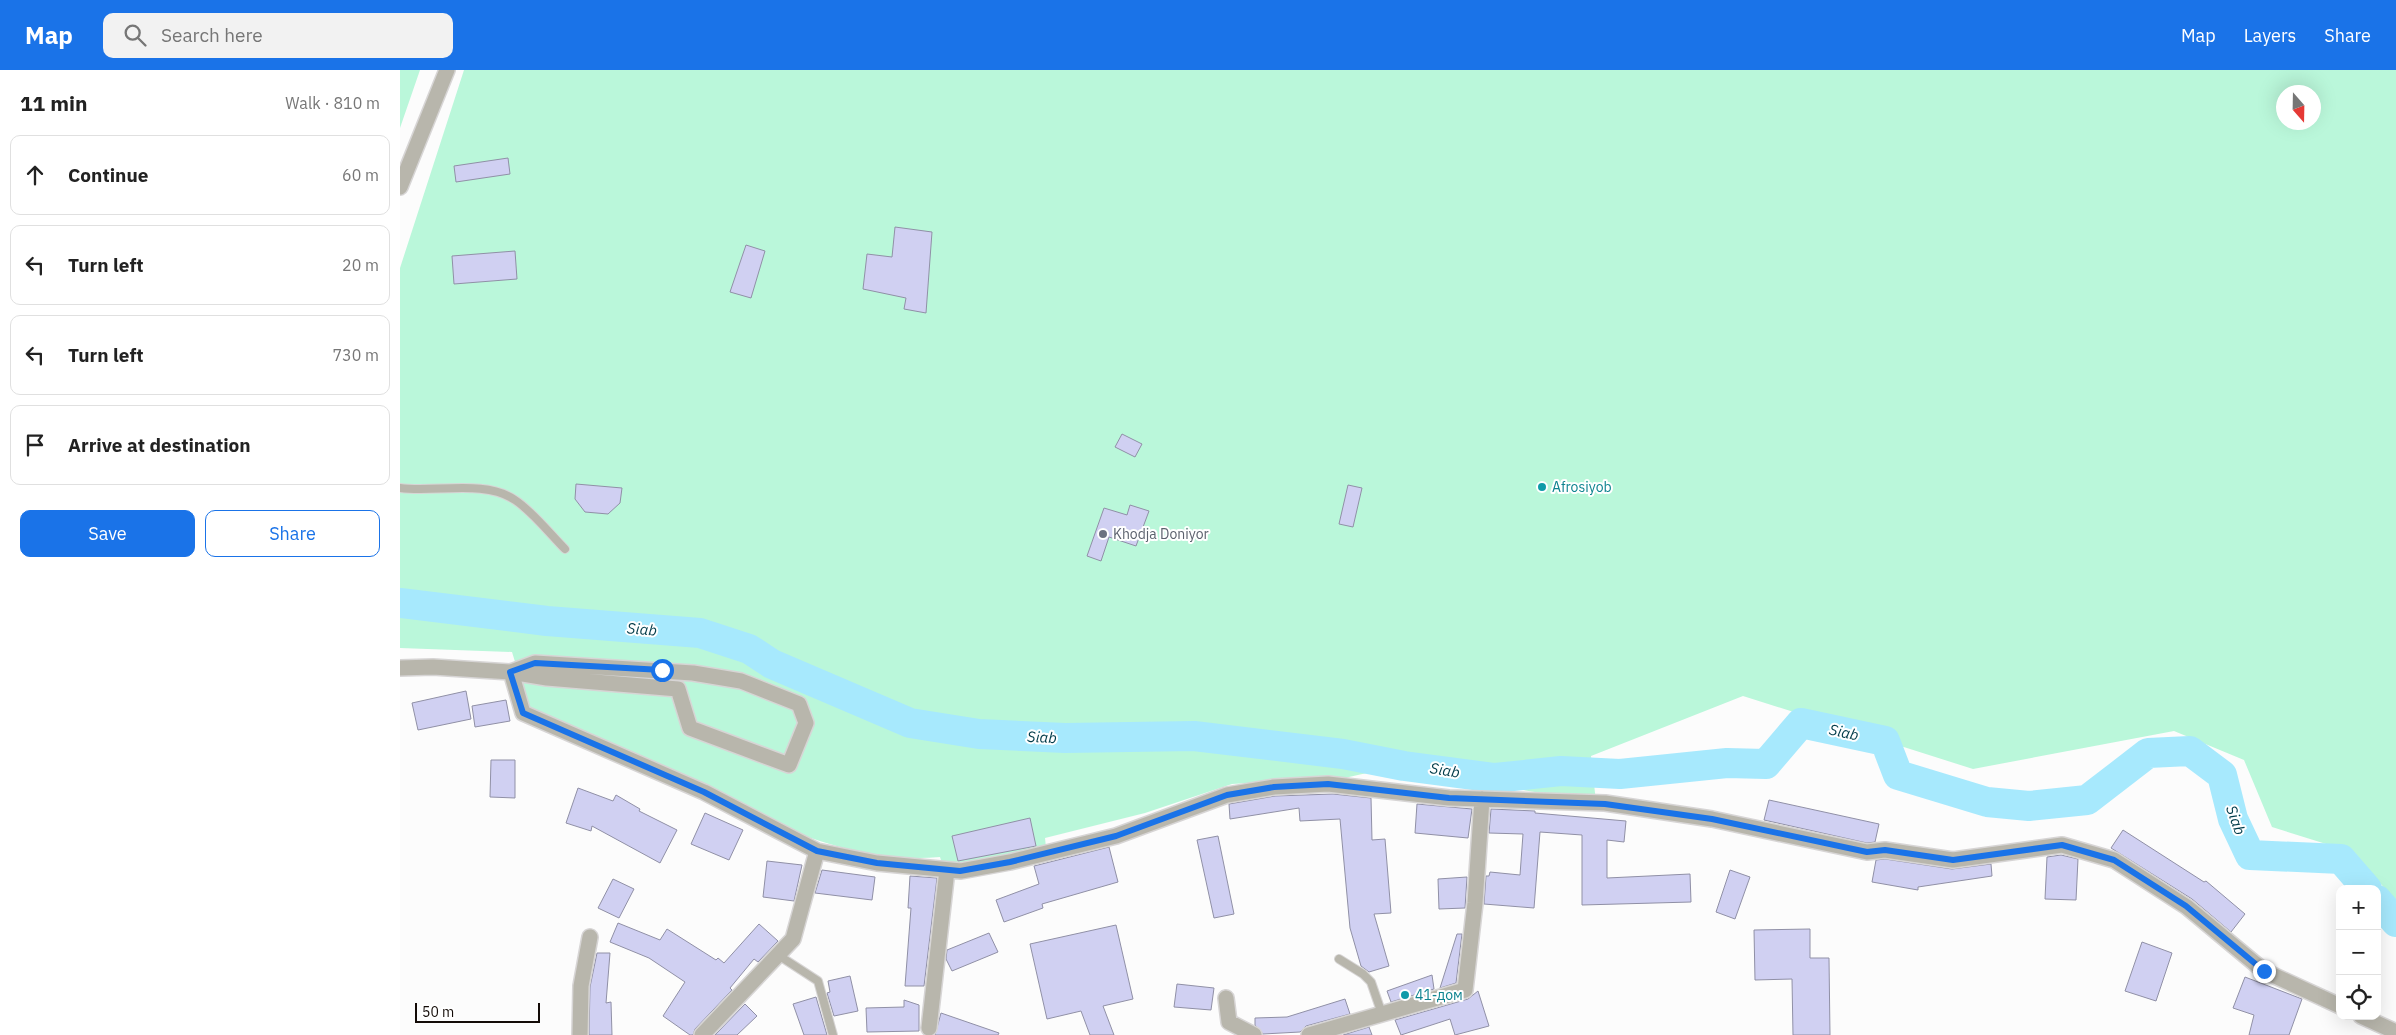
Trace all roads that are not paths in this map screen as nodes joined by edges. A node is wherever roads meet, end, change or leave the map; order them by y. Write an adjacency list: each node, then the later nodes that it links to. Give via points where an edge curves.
1 (447, 70): 2 (street)
2 (400, 187)
3 (400, 488): 4 (lane, via 417,491 469,488 496,492 514,499)
4 (565, 549)
5 (400, 668): 6 (street)
6 (510, 672): 6 (street, via 678,688 690,728 789,765 806,723 799,704 741,681 693,673 535,663); 8 (street, via 523,713 704,792)
7 (1482, 798): 9 (street, via 1449,798 1328,784 1274,787 1227,795 1116,836 1010,862 960,871); 14 (street, via 1605,804 1712,819 1867,852 1885,850 1953,860 2062,845 2114,860 2186,906 2264,971); 15 (street, via 1465,990)
8 (817, 851): 9 (street, via 877,863); 11 (street, via 793,939)
9 (947, 870): 17 (street)
10 (590, 937): 19 (street, via 581,986)
11 (778, 955): 20 (street); 21 (lane, via 818,981)
12 (1339, 958): 15 (lane, via 1371,982)
13 (1226, 998): 22 (street, via 1229,1022)
14 (2336, 1004)
15 (1382, 1014): 23 (street)
16 (2370, 1020): 18 (street)
17 (929, 1028)
18 (2396, 1032)
19 (580, 1035)
20 (702, 1035)
21 (833, 1035)
22 (1254, 1035)
23 (1309, 1035)

